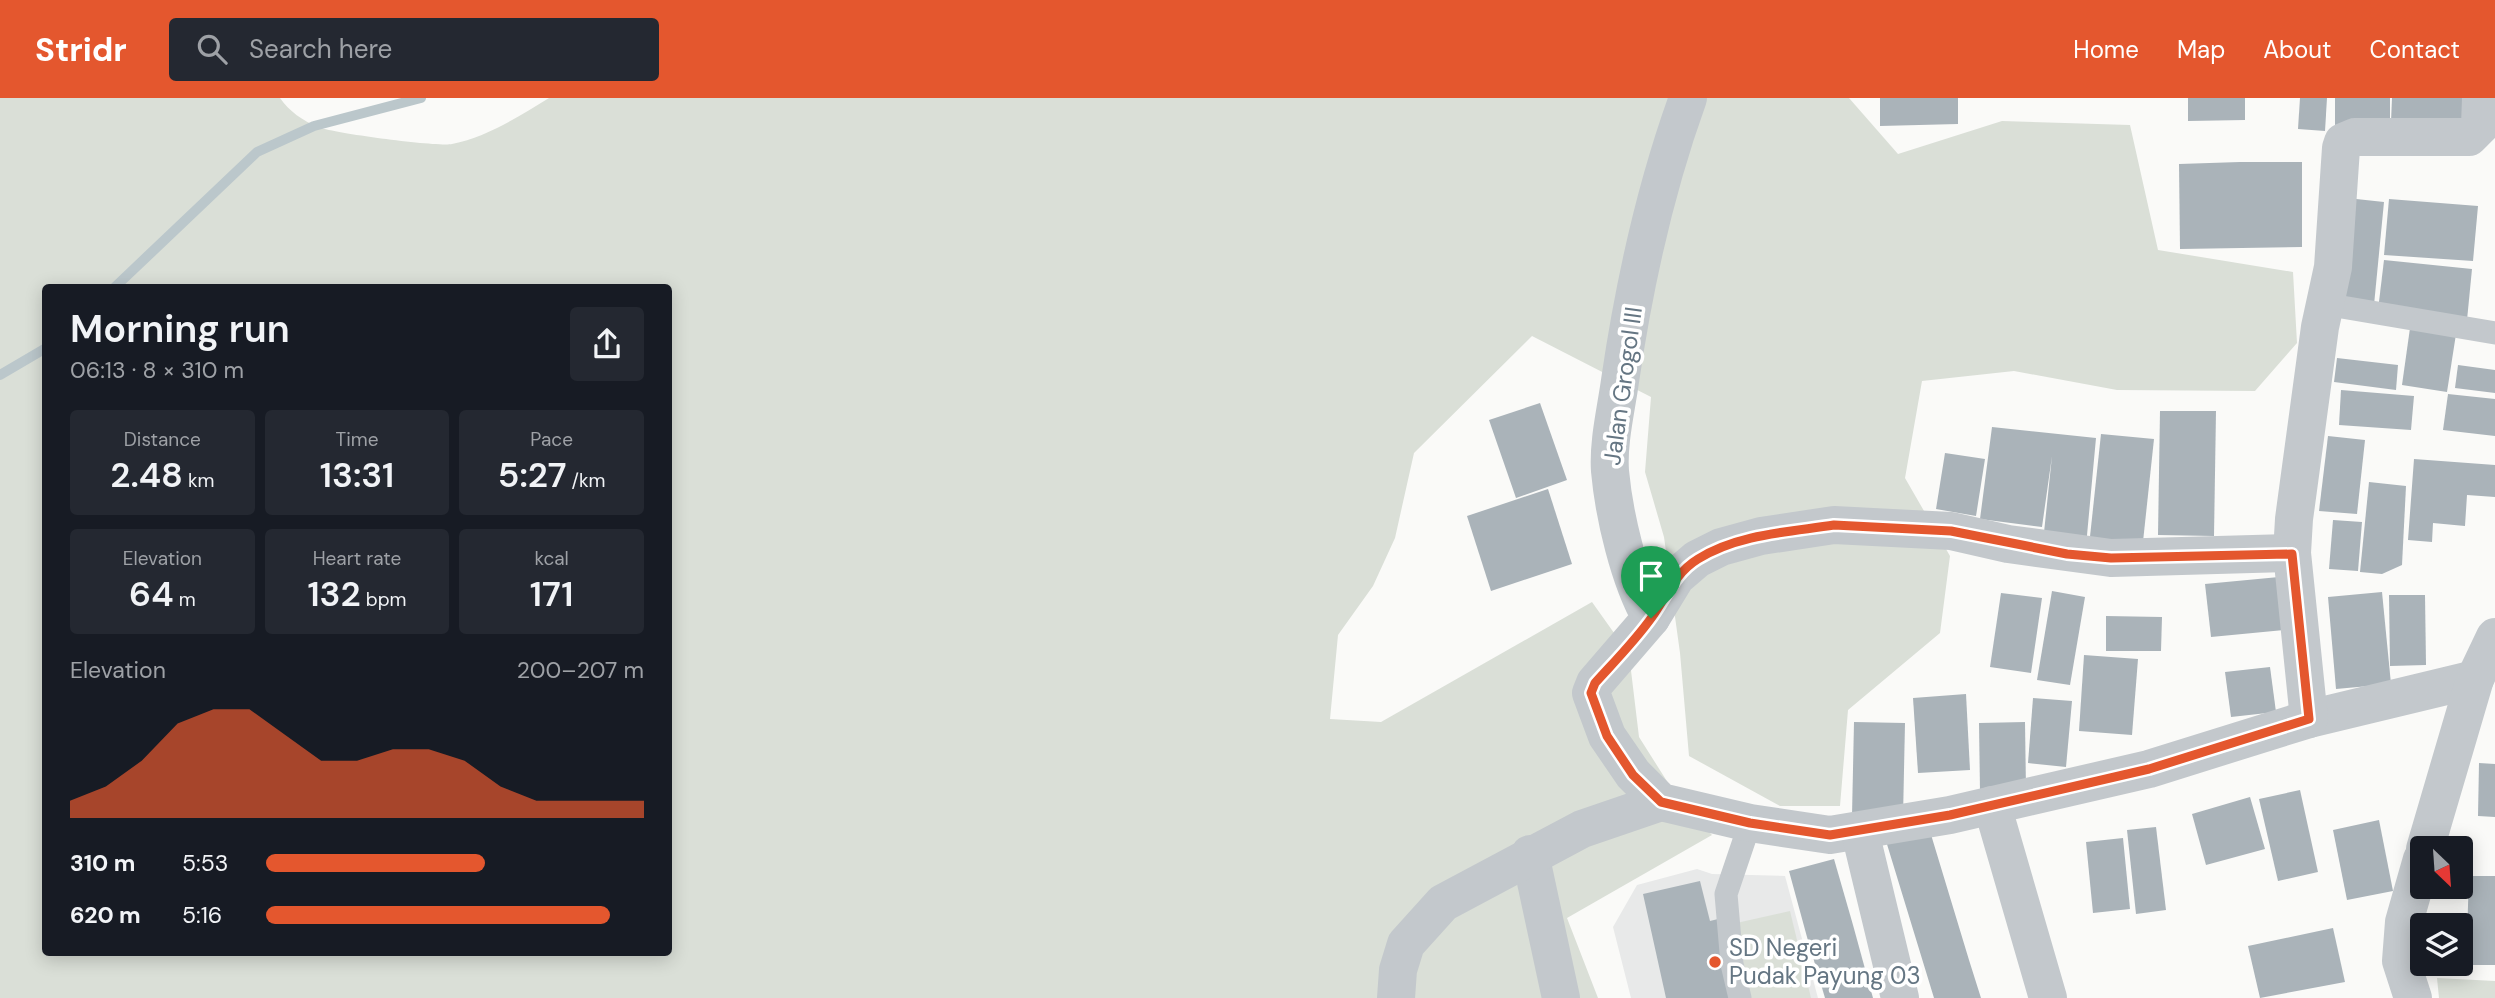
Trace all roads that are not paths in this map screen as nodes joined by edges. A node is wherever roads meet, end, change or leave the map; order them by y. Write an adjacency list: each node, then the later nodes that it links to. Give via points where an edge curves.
1 (1688, 98): 6 (street, Jalan Grogol III, via 1665,160 1640,271 1610,468 1639,597)
2 (2481, 98): 3 (street, via 2480,126 2469,137 2356,137 2343,142 2333,267)
3 (2324, 304): 4 (lane); 5 (street)
4 (2495, 332)
5 (2292, 554): 6 (street, via 2111,558 1951,531 1834,525 1761,536 1697,559 1676,577); 9 (street)
6 (1651, 618): 10 (street, via 1591,693 1607,736 1633,775)
7 (2495, 637): 8 (street)
8 (2479, 699): 9 (street); 14 (street)
9 (2309, 719): 11 (street, via 2149,769)
10 (1661, 802): 12 (street); 15 (street, via 1582,829)
11 (1992, 805): 13 (street); 21 (street)
12 (1750, 823): 13 (street, via 1830,835); 19 (lane, via 1726,894)
13 (1860, 832): 20 (street)
14 (2430, 836)
15 (1530, 855): 17 (street, via 1443,903 1424,920 1406,944); 18 (street)
16 (2410, 900): 22 (street, via 2401,961)
17 (1396, 998)
18 (1560, 998)
19 (1740, 998)
20 (1900, 998)
21 (2048, 998)
22 (2413, 998)

